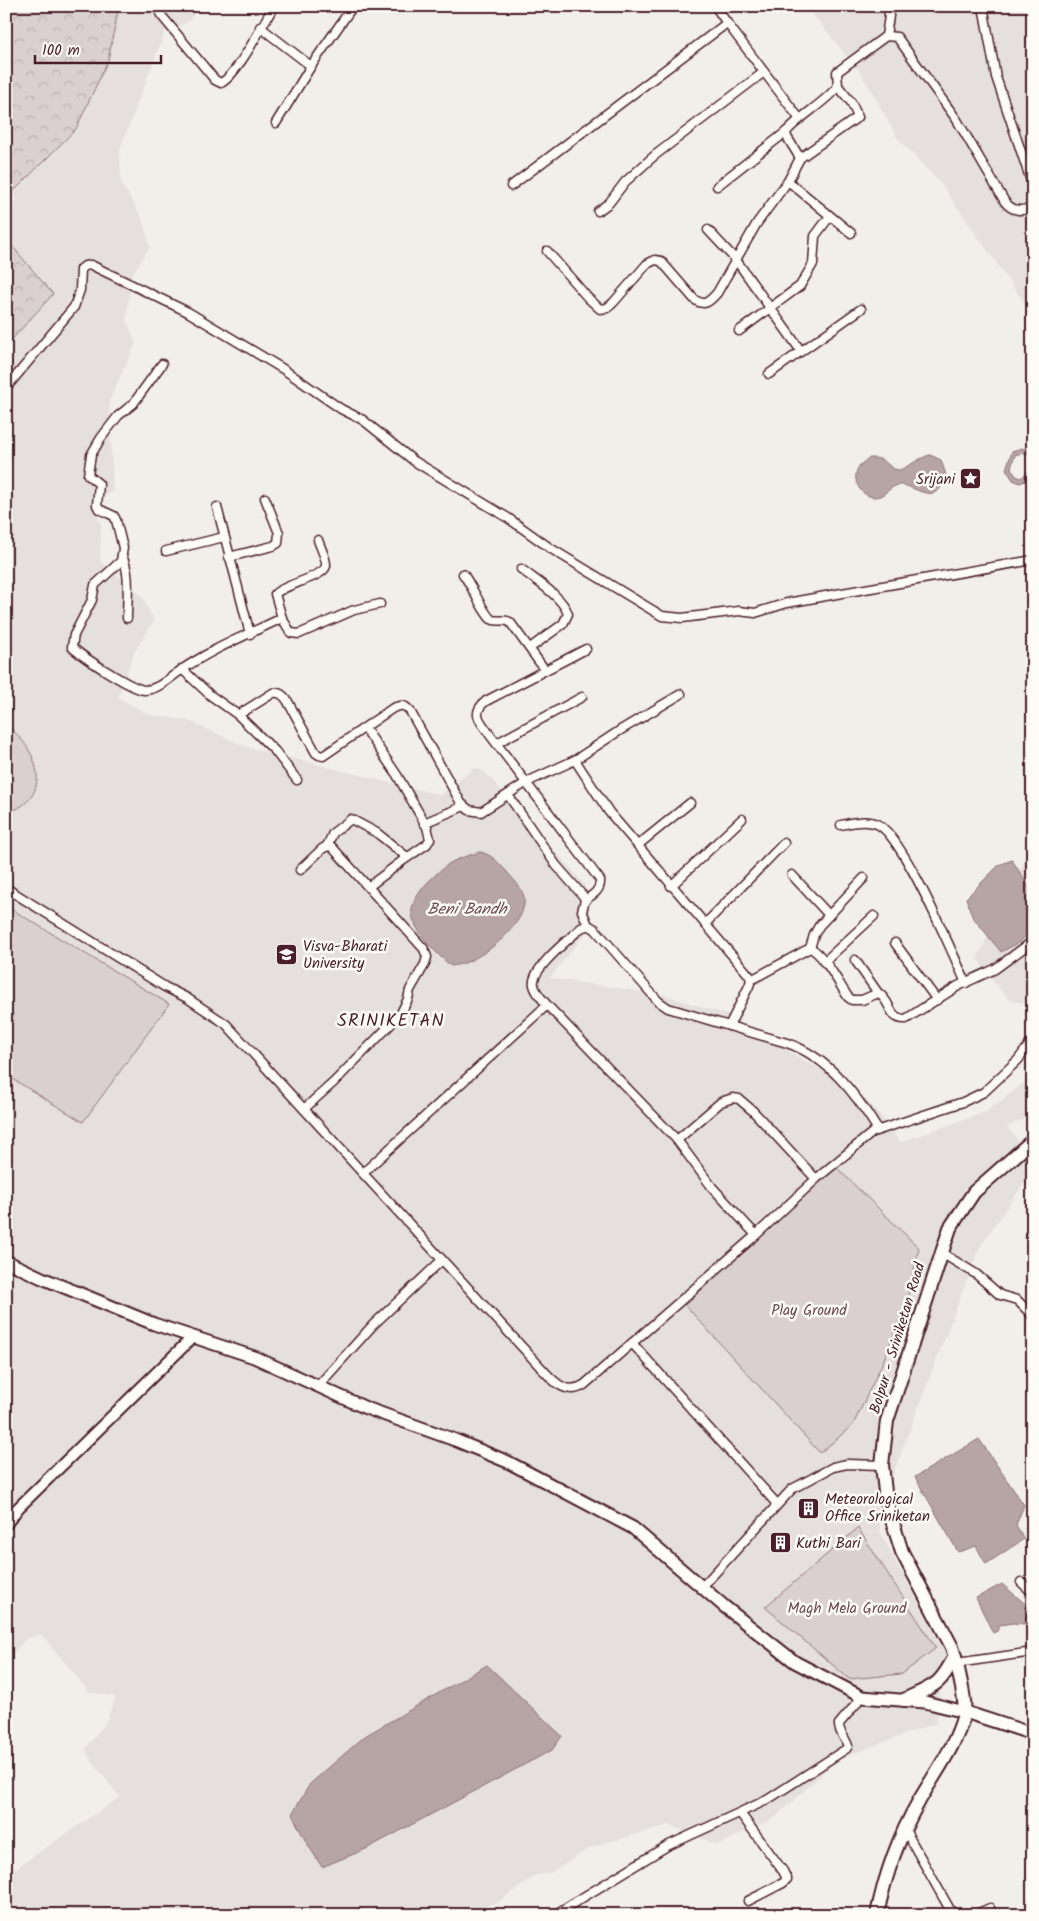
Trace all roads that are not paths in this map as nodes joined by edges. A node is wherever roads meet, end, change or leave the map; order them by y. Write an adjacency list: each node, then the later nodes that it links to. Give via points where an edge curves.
1 (157, 6): 9 (street, via 215,80 221,83 235,70)
2 (274, 6): 9 (street)
3 (353, 6): 11 (street)
4 (715, 6): 8 (street)
5 (902, 6): 7 (street)
6 (983, 6): 21 (street, via 996,77)
7 (886, 7): 10 (street, via 889,16)
8 (727, 24): 12 (street); 19 (street)
9 (260, 27): 11 (street)
10 (886, 36): 13 (street, via 837,72); 22 (street, via 897,37 903,45 957,120 1010,208)
11 (311, 66): 15 (street)
12 (764, 72): 14 (street); 23 (street, via 654,156)
13 (838, 86): 14 (street); 17 (street, via 858,117)
14 (799, 118): 16 (street)
15 (276, 123)
16 (786, 132): 17 (street); 20 (street)
17 (800, 158): 18 (street)
18 (788, 181): 24 (street); 28 (street, via 757,223)
19 (511, 186)
20 (717, 186)
21 (1033, 187)
22 (1033, 208)
23 (598, 211)
24 (830, 216): 26 (street); 30 (street, via 815,236 814,264 806,279)
25 (708, 230): 28 (street)
26 (851, 233)
27 (547, 251): 28 (street, via 600,310 613,303 654,260 661,261 694,299 705,304 717,293)
28 (736, 260): 30 (street)
29 (861, 308): 32 (street)
30 (770, 309): 31 (street); 32 (street)
31 (739, 331)
32 (800, 351): 34 (street)
33 (162, 364): 41 (street, via 133,404 118,416 101,438 88,467 88,475 99,484 98,507 116,520)
34 (769, 374)
35 (6, 388): 43 (street, via 74,307 80,290 81,270 91,265 180,308 283,369 340,408 370,424 414,461 662,616 682,618 739,611 755,613 842,592)
36 (265, 498): 42 (street, via 280,541 274,546)
37 (217, 507): 38 (street)
38 (224, 537): 40 (street); 42 (street)
39 (318, 540): 48 (street, via 325,569 277,592 275,597)
40 (166, 551)
41 (122, 556): 47 (street, via 127,573); 52 (street, via 118,565 95,586 72,647 142,690 159,686)
42 (229, 557): 49 (street)
43 (1033, 560)
44 (521, 569): 50 (street, via 554,596 568,614 563,624)
45 (463, 574): 50 (street, via 489,618 508,620)
46 (380, 604): 48 (street, via 354,610 299,634 291,633)
47 (127, 618)
48 (282, 618): 49 (street)
49 (250, 634): 52 (street)
50 (530, 648): 53 (street)
51 (586, 649): 53 (street)
52 (182, 669): 56 (street)
53 (545, 670): 58 (street, via 478,708 479,718)
54 (681, 694): 59 (street)
55 (582, 697): 58 (street)
56 (238, 715): 57 (street, via 278,692 284,695 316,753 324,756); 60 (street, via 275,751)
57 (365, 728): 64 (street, via 392,708 406,706); 66 (street)
58 (497, 743): 61 (street)
59 (574, 760): 61 (street); 69 (street, via 610,812)
60 (297, 780)
61 (527, 782): 62 (street); 78 (street, via 600,880 598,890)
62 (508, 795): 64 (street, via 481,812 473,812); 78 (street, via 556,865)
63 (690, 803): 69 (street)
64 (464, 806): 66 (street)
65 (742, 819): 75 (street)
66 (424, 823): 71 (street, via 430,839)
67 (841, 825): 89 (street, via 858,821 877,824 888,831 900,848)
68 (784, 843): 82 (street)
69 (638, 845): 75 (street)
70 (327, 846): 71 (street, via 333,833 350,819 377,833); 72 (street); 76 (street, via 338,851)
71 (407, 857): 76 (street)
72 (300, 870)
73 (792, 875): 79 (street)
74 (864, 878): 79 (street)
75 (671, 886): 82 (street)
76 (368, 887): 95 (street, via 424,949 425,964 400,1015)
77 (6, 888): 95 (street, via 226,1024)
78 (585, 900): 81 (street, via 582,911)
79 (829, 915): 85 (street, via 814,935)
80 (874, 916): 87 (street)
81 (588, 924): 92 (street, via 534,976 534,985); 93 (street, via 658,1001 668,1008)
82 (705, 924): 88 (street)
83 (1033, 941): 89 (street, via 996,969)
84 (895, 943): 91 (street)
85 (810, 948): 87 (street, via 816,950); 88 (street)
86 (855, 960): 90 (street)
87 (824, 962): 90 (street, via 852,1000 862,1000)
88 (751, 980): 93 (street)
89 (966, 983): 91 (street)
90 (878, 993): 91 (street, via 899,1019 917,1014)
91 (938, 1000)
92 (547, 1005): 97 (street); 99 (street)
93 (729, 1026): 96 (street, via 794,1045 818,1058 857,1096)
94 (1033, 1040): 96 (street, via 1018,1060 984,1092)
95 (304, 1109): 99 (street)
96 (878, 1130): 100 (street)
97 (676, 1140): 100 (street, via 721,1102 739,1099); 101 (street, via 712,1187)
98 (1033, 1140): 102 (main road, Bolpur - Sriniketan Road, via 974,1192 950,1228)
99 (363, 1173): 103 (street)
100 (816, 1179): 101 (street)
101 (756, 1235): 107 (street)
102 (940, 1252): 105 (street, via 976,1274 1003,1297 1017,1300); 109 (main road, Bolpur - Sriniketan Road, via 887,1421)
103 (442, 1260): 107 (street, via 545,1372 567,1390 584,1385); 108 (street)
104 (6, 1261): 106 (main road, via 154,1324)
105 (1033, 1316)
106 (193, 1337): 108 (main road, via 254,1356); 111 (street, via 18,1508)
107 (632, 1342): 110 (street)
108 (318, 1386): 113 (main road, via 366,1408 508,1462 633,1528)
109 (882, 1466): 110 (street, via 847,1464 833,1467 792,1489); 116 (main road, Bolpur - Sriniketan Road, via 886,1501 902,1552)
110 (778, 1504): 113 (street)
111 (6, 1524)
112 (1020, 1582): 114 (street)
113 (702, 1587): 117 (main road, via 795,1662)
114 (1033, 1592)
115 (1033, 1652): 116 (street)
116 (956, 1659): 118 (main road, via 936,1686); 119 (main road, Bolpur - Sriniketan Road)
117 (862, 1697): 118 (main road); 121 (street, via 839,1724 846,1748 767,1800)
118 (904, 1700): 119 (main road)
119 (965, 1712): 120 (main road); 122 (main road, via 946,1758)
120 (1033, 1734)
121 (740, 1813): 123 (street, via 787,1879); 125 (street, via 667,1846)
122 (904, 1828): 126 (main road); 127 (street)
123 (748, 1901)
124 (990, 1908): 128 (street)
125 (554, 1915)
126 (877, 1915)
127 (953, 1915)
128 (974, 1915)

